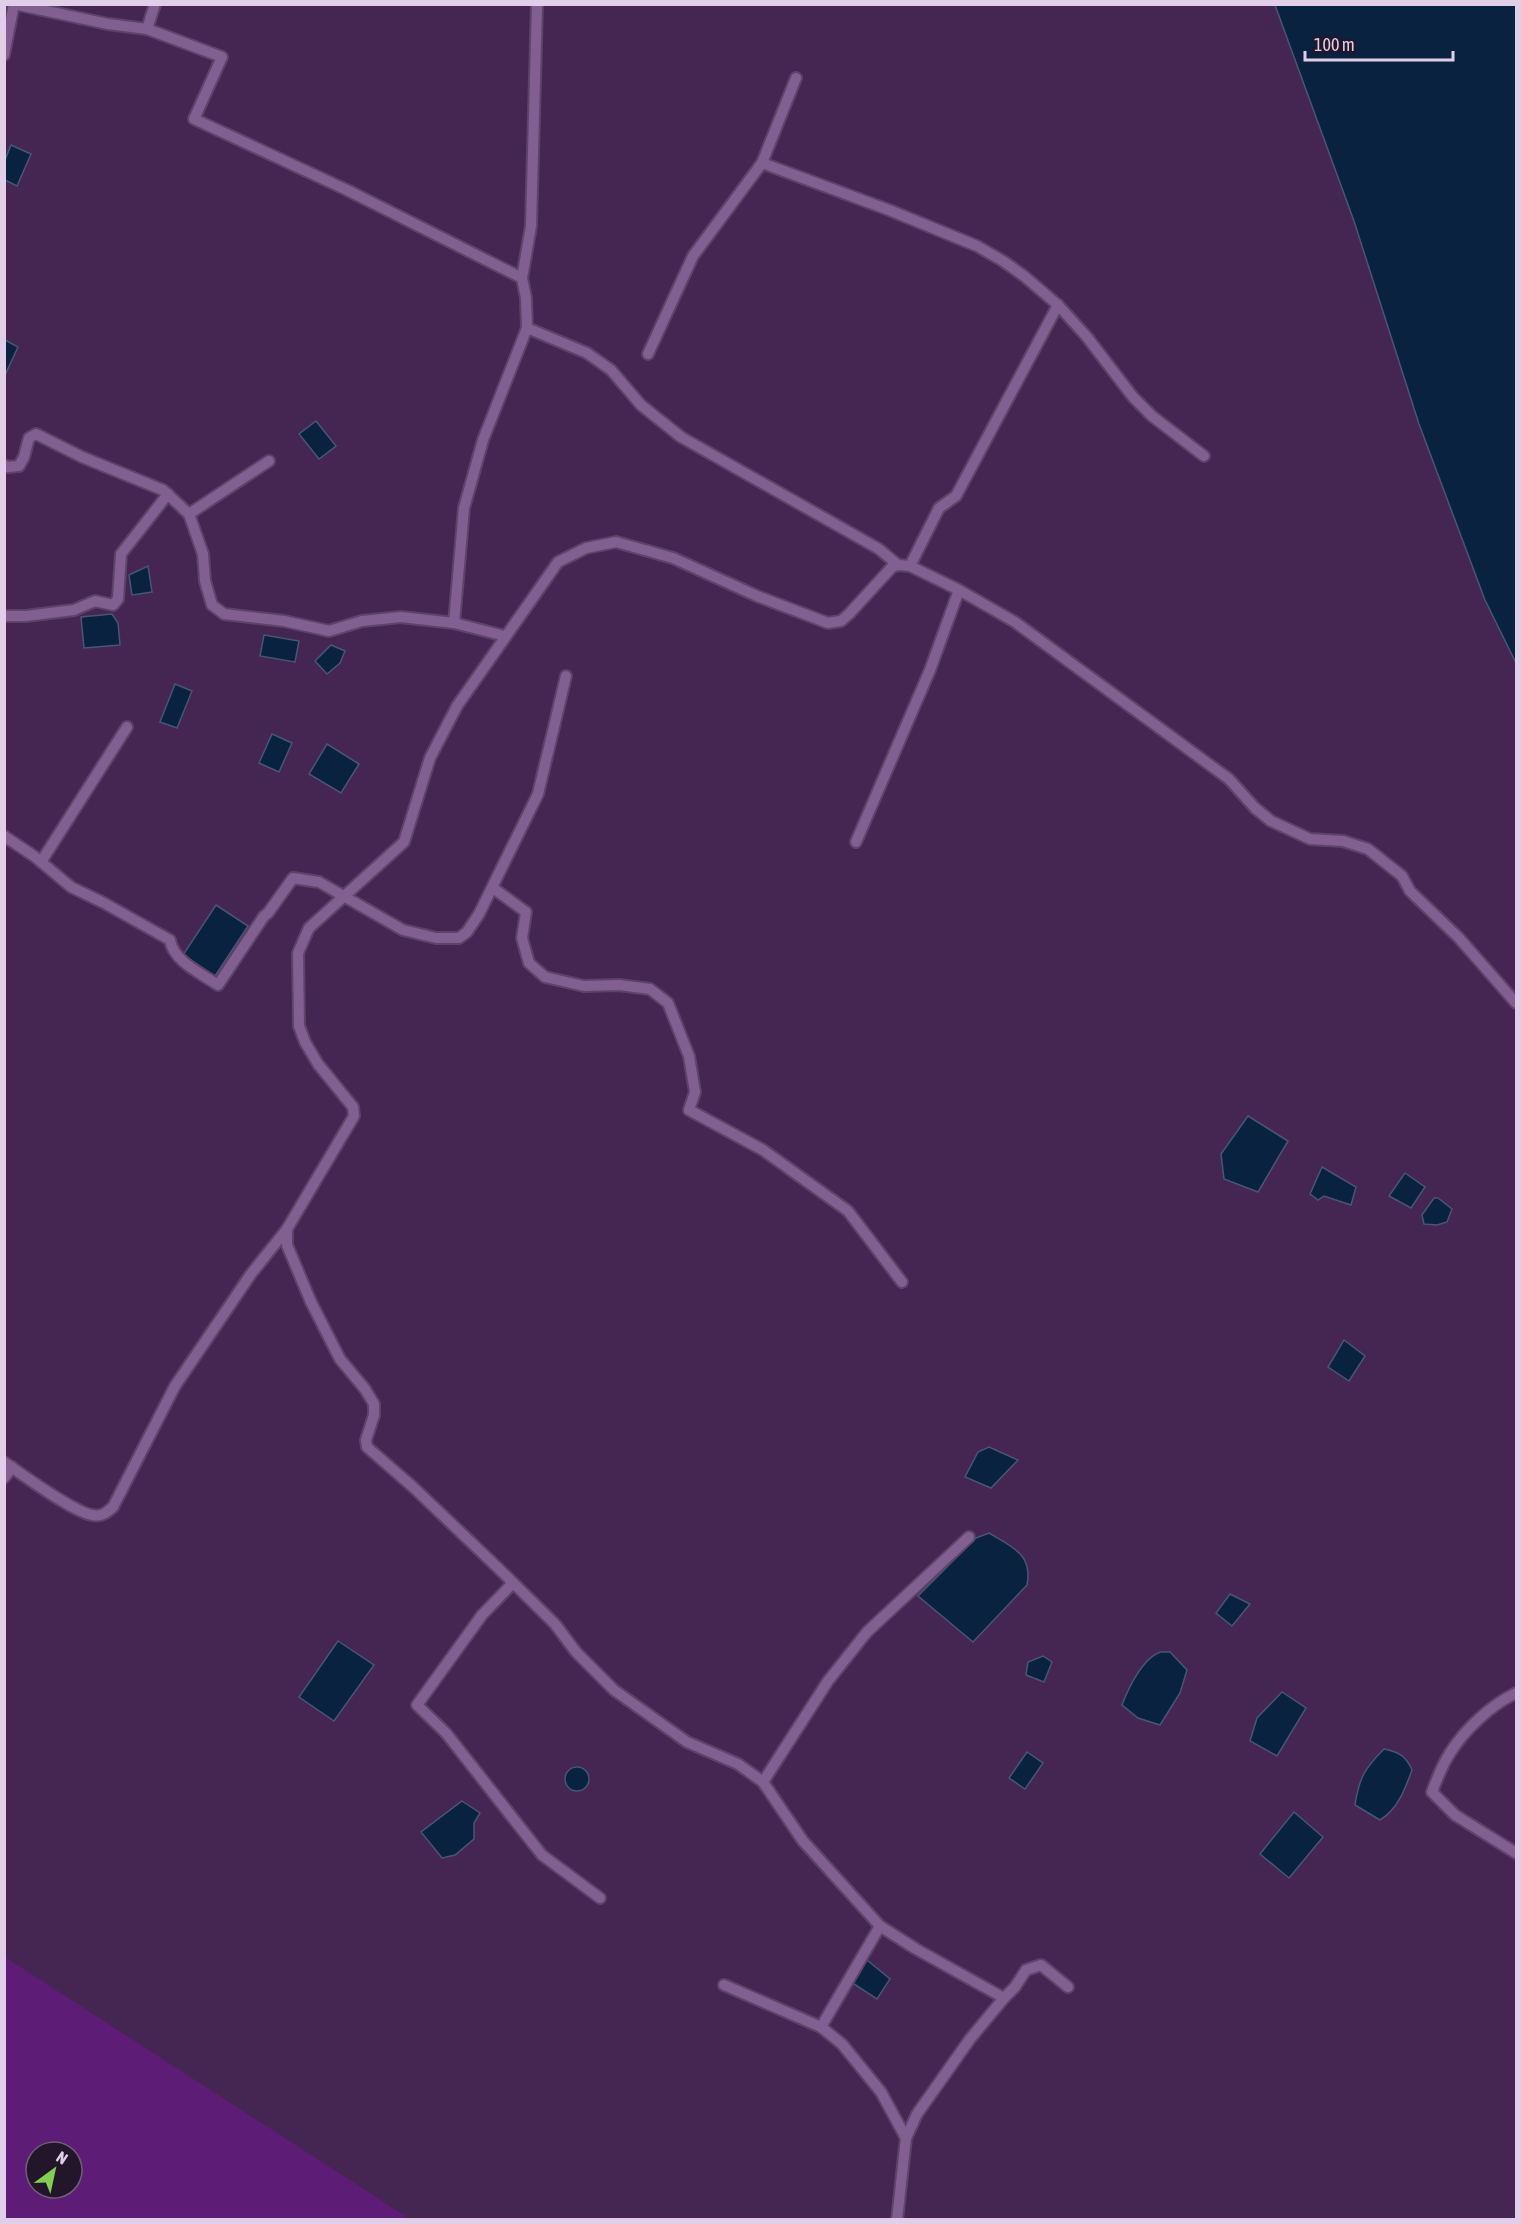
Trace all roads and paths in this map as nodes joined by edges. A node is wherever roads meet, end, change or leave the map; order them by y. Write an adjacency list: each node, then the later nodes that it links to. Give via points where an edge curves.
1 (14, 4): 4 (street); 5 (street)
2 (155, 4): 4 (street)
3 (537, 4): 8 (street, via 531,226)
4 (147, 29): 8 (street, via 222,57 194,119 348,190)
5 (4, 55)
6 (796, 78): 7 (street)
7 (762, 163): 9 (street, via 977,246 1024,276); 11 (street, via 693,256)
8 (522, 278): 10 (street)
9 (1058, 305): 12 (street, via 1134,397 1160,423); 17 (street, via 956,496 939,508)
10 (527, 328): 17 (street, via 587,353 611,370 641,405 681,437); 20 (street, via 483,440 464,508)
11 (648, 354)
12 (1204, 456)
13 (269, 461): 16 (street)
14 (4, 465): 15 (street, via 19,466 29,438 36,434)
15 (168, 494): 16 (street); 19 (street, via 121,554 118,598 113,605 95,601 74,610)
16 (189, 514): 20 (street, via 203,554 212,605 224,614 329,631 362,621 401,617)
17 (904, 565): 18 (street); 21 (street, via 892,567 841,621 828,623 673,558 616,542 586,548 558,562)
18 (959, 590): 25 (street, via 930,670); 29 (street, via 1015,622 1127,702 1229,779 1271,821 1310,839 1343,841 1368,849 1402,876 1410,891 1459,938)
19 (4, 616)
20 (454, 623): 21 (street)
21 (505, 636): 28 (street, via 457,706 430,758 404,842)
22 (566, 676): 27 (street, via 538,794)
23 (127, 728): 26 (street)
24 (4, 836): 26 (street)
25 (856, 842)
26 (41, 862): 28 (street, via 71,887 170,940 171,949 182,960 218,985 293,878 319,882)
27 (493, 888): 28 (street, via 467,932 459,938 436,938 403,930); 31 (street, via 526,912 522,938 529,963 544,977 584,986 650,989 668,1003 689,1056 695,1092 689,1110 763,1150 848,1211)
28 (345, 895): 30 (street, via 309,928 298,953 299,1026 310,1053 353,1107 354,1116)
29 (1516, 1003)
30 (287, 1229): 32 (street, via 251,1274 175,1386 113,1507 103,1515 91,1515); 35 (street, via 287,1245 311,1302 340,1359 374,1404 367,1447)
31 (902, 1282)
32 (8, 1465): 33 (street)
33 (4, 1479)
34 (969, 1537): 37 (street, via 867,1632 828,1681)
35 (513, 1582): 37 (street, via 614,1690 687,1742 738,1764); 39 (street, via 482,1615 417,1704 446,1733 542,1855)
36 (1516, 1693): 38 (street, via 1501,1700 1450,1753 1432,1792 1455,1815)
37 (763, 1782): 40 (street, via 803,1841)
38 (1516, 1853)
39 (600, 1899)
40 (880, 1926): 43 (street); 44 (street)
41 (724, 1985): 44 (street)
42 (1068, 1987): 43 (street, via 1041,1965 1026,1970)
43 (1004, 1998): 45 (street, via 970,2038 917,2114)
44 (821, 2026): 45 (street, via 842,2044 881,2092)
45 (906, 2138): 46 (street)
46 (897, 2220)

